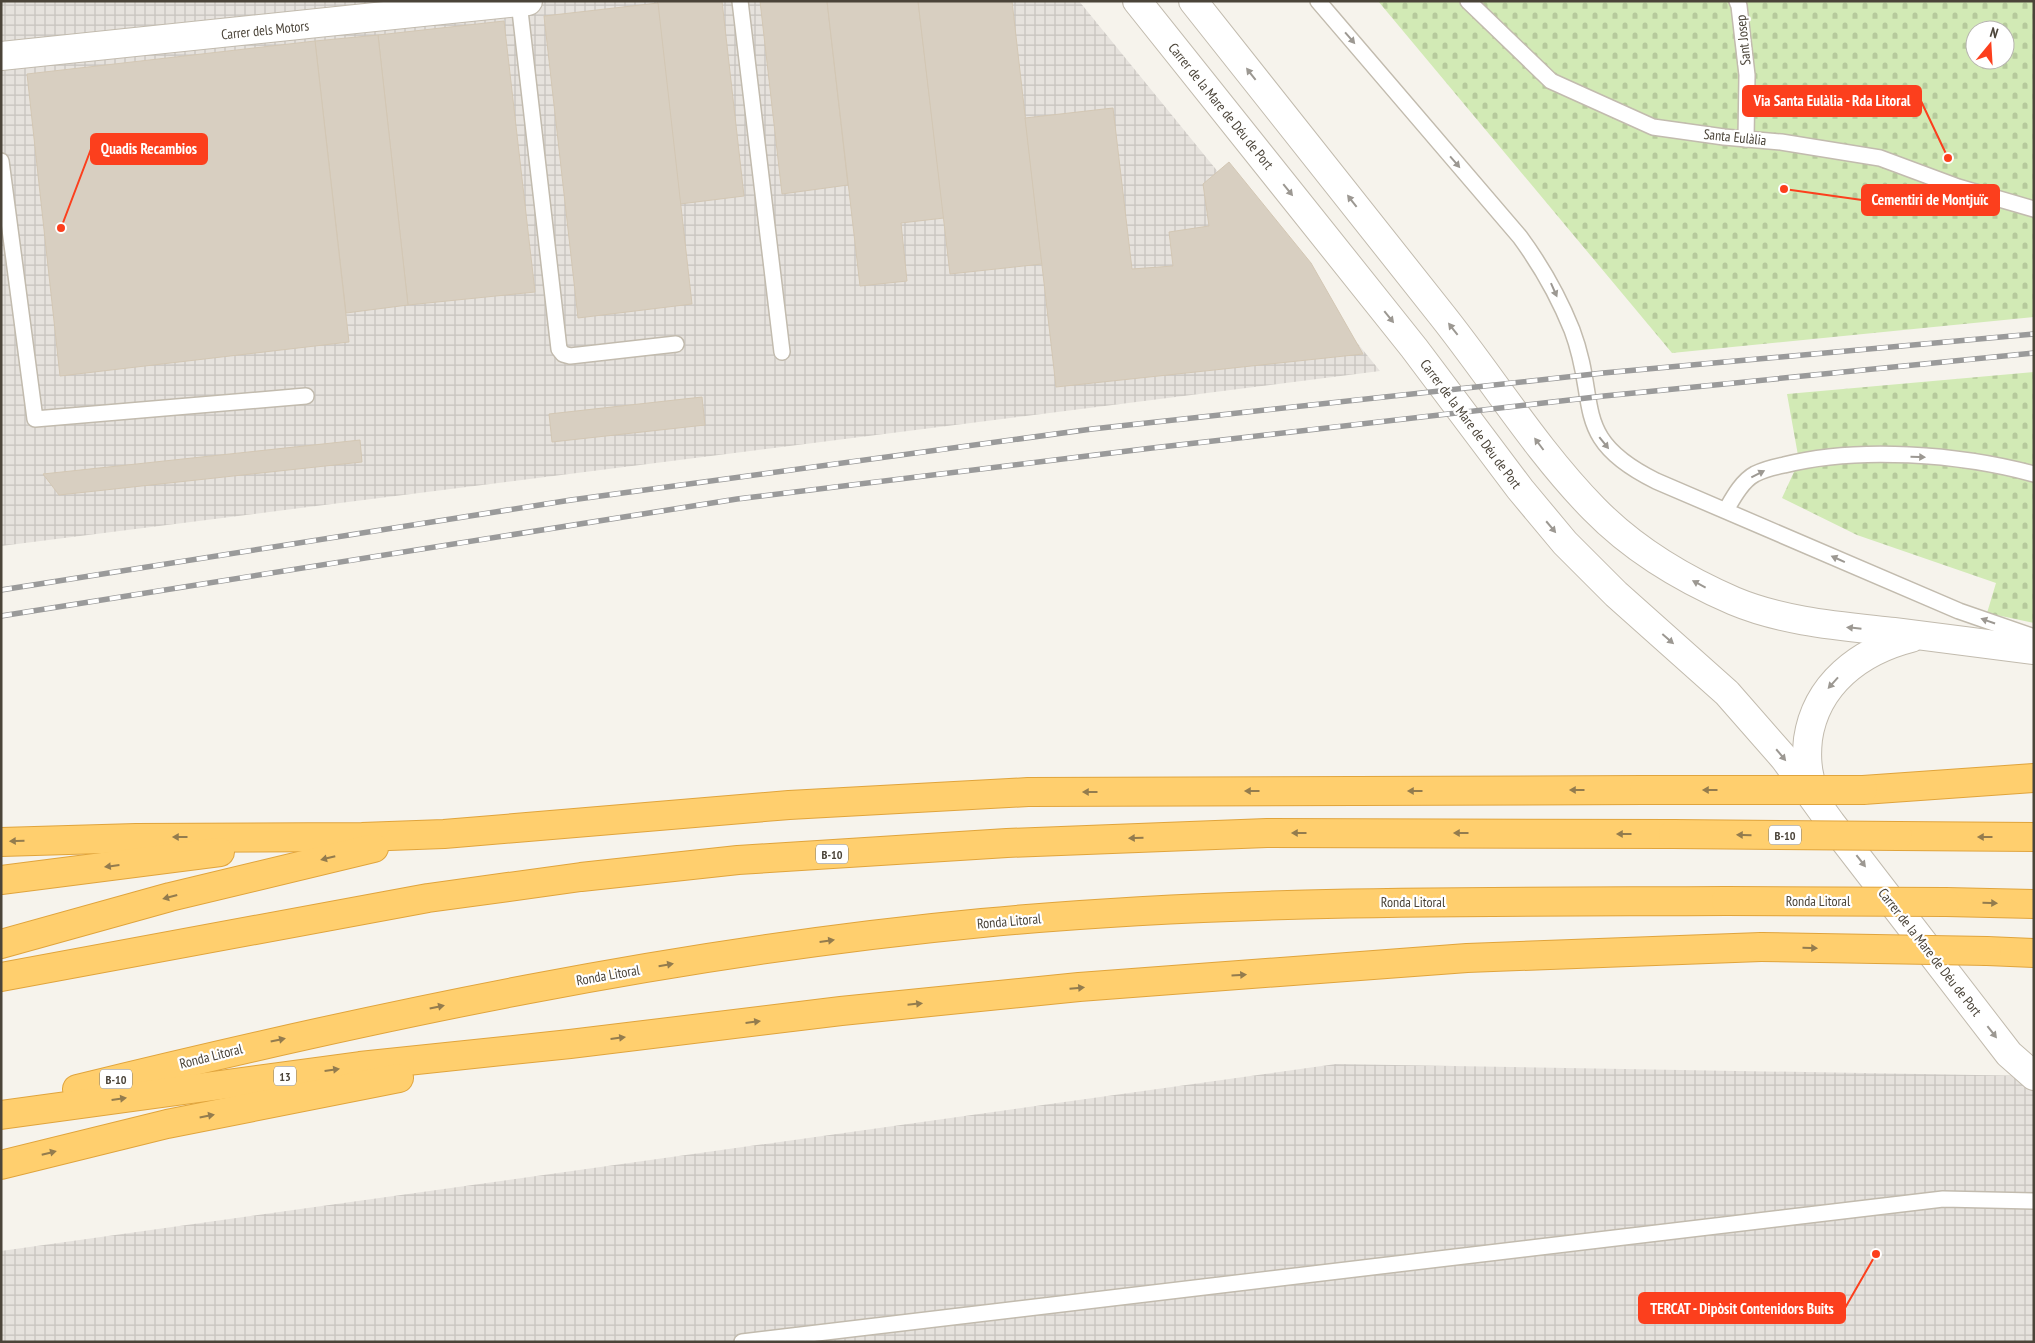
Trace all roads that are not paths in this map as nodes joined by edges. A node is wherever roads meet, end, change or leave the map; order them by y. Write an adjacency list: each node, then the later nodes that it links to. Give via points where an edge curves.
1 (740, 1): 13 (lane)
2 (1137, 1): 23 (street, Carrer de la Mare de Déu de Port, one-way to 23, via 1565,543 1616,594 1727,693 1784,758)
3 (1193, 1): 17 (street, Carrer de la Mare de Déu de Port, one-way to 3, via 1826,625 1738,602 1656,560 1622,534 1568,480 1483,367)
4 (1318, 1): 16 (lane, one-way to 16, via 1539,263 1572,330 1582,365 1591,420 1603,442 1635,470)
5 (1468, 1): 9 (lane, Santa Eulàlia, via 1551,81 1653,127)
6 (1736, 1): 9 (lane, Sant Josep, via 1746,75)
7 (523, 2): 8 (street, Carrer dels Motors); 12 (lane, via 559,349 562,354 570,356)
8 (1, 56)
9 (1746, 139): 11 (lane, Santa Eulàlia, via 1880,158 1958,187)
10 (1, 161): 14 (lane, via 35,419)
11 (2034, 209)
12 (676, 344)
13 (782, 352)
14 (306, 396)
15 (2034, 474): 16 (lane, one-way to 15, via 1738,490 1754,475 1822,457 1950,458 2007,466)
16 (1726, 510): 18 (lane, one-way to 16, via 1959,611)
17 (1920, 635): 19 (street, Carrer de la Mare de Déu de Port); 23 (street, Carrer de la Mare de Déu de Port, one-way to 23, via 1872,651 1833,682 1819,700 1810,723 1808,766 1811,783)
18 (2034, 637)
19 (2034, 650)
20 (2034, 778): 21 (highway)
21 (1863, 790): 22 (highway); 24 (highway, one-way to 24, bridge, via 1028,792 789,805)
22 (2034, 793)
23 (1831, 823): 34 (street, Carrer de la Mare de Déu de Port, one-way to 34, via 2009,1054)
24 (444, 834): 25 (highway); 30 (highway, one-way to 30, via 337,856 170,897)
25 (333, 836): 27 (highway, one-way to 27); 28 (highway, one-way to 28)
26 (2034, 837): 32 (highway, B-10, one-way to 32, bridge, via 1267,833 1007,843 738,860 428,898)
27 (1, 842)
28 (1, 880)
29 (2034, 904): 35 (highway, Ronda Litoral / B-10, one-way to 29, bridge, via 266,1043 458,1003 679,962 981,923 1238,905 1726,901)
30 (1, 944)
31 (2034, 953): 33 (highway, one-way to 31, bridge, via 841,1011 1078,987 1466,958 1761,947)
32 (1, 977)
33 (570, 1044): 36 (highway, 13, one-way to 33, via 360,1066); 37 (highway, one-way to 33, via 167,1124)
34 (2034, 1076)
35 (1, 1107)
36 (1, 1115)
37 (1, 1165)
38 (2034, 1201): 39 (lane, via 1943,1200)
39 (742, 1342)

